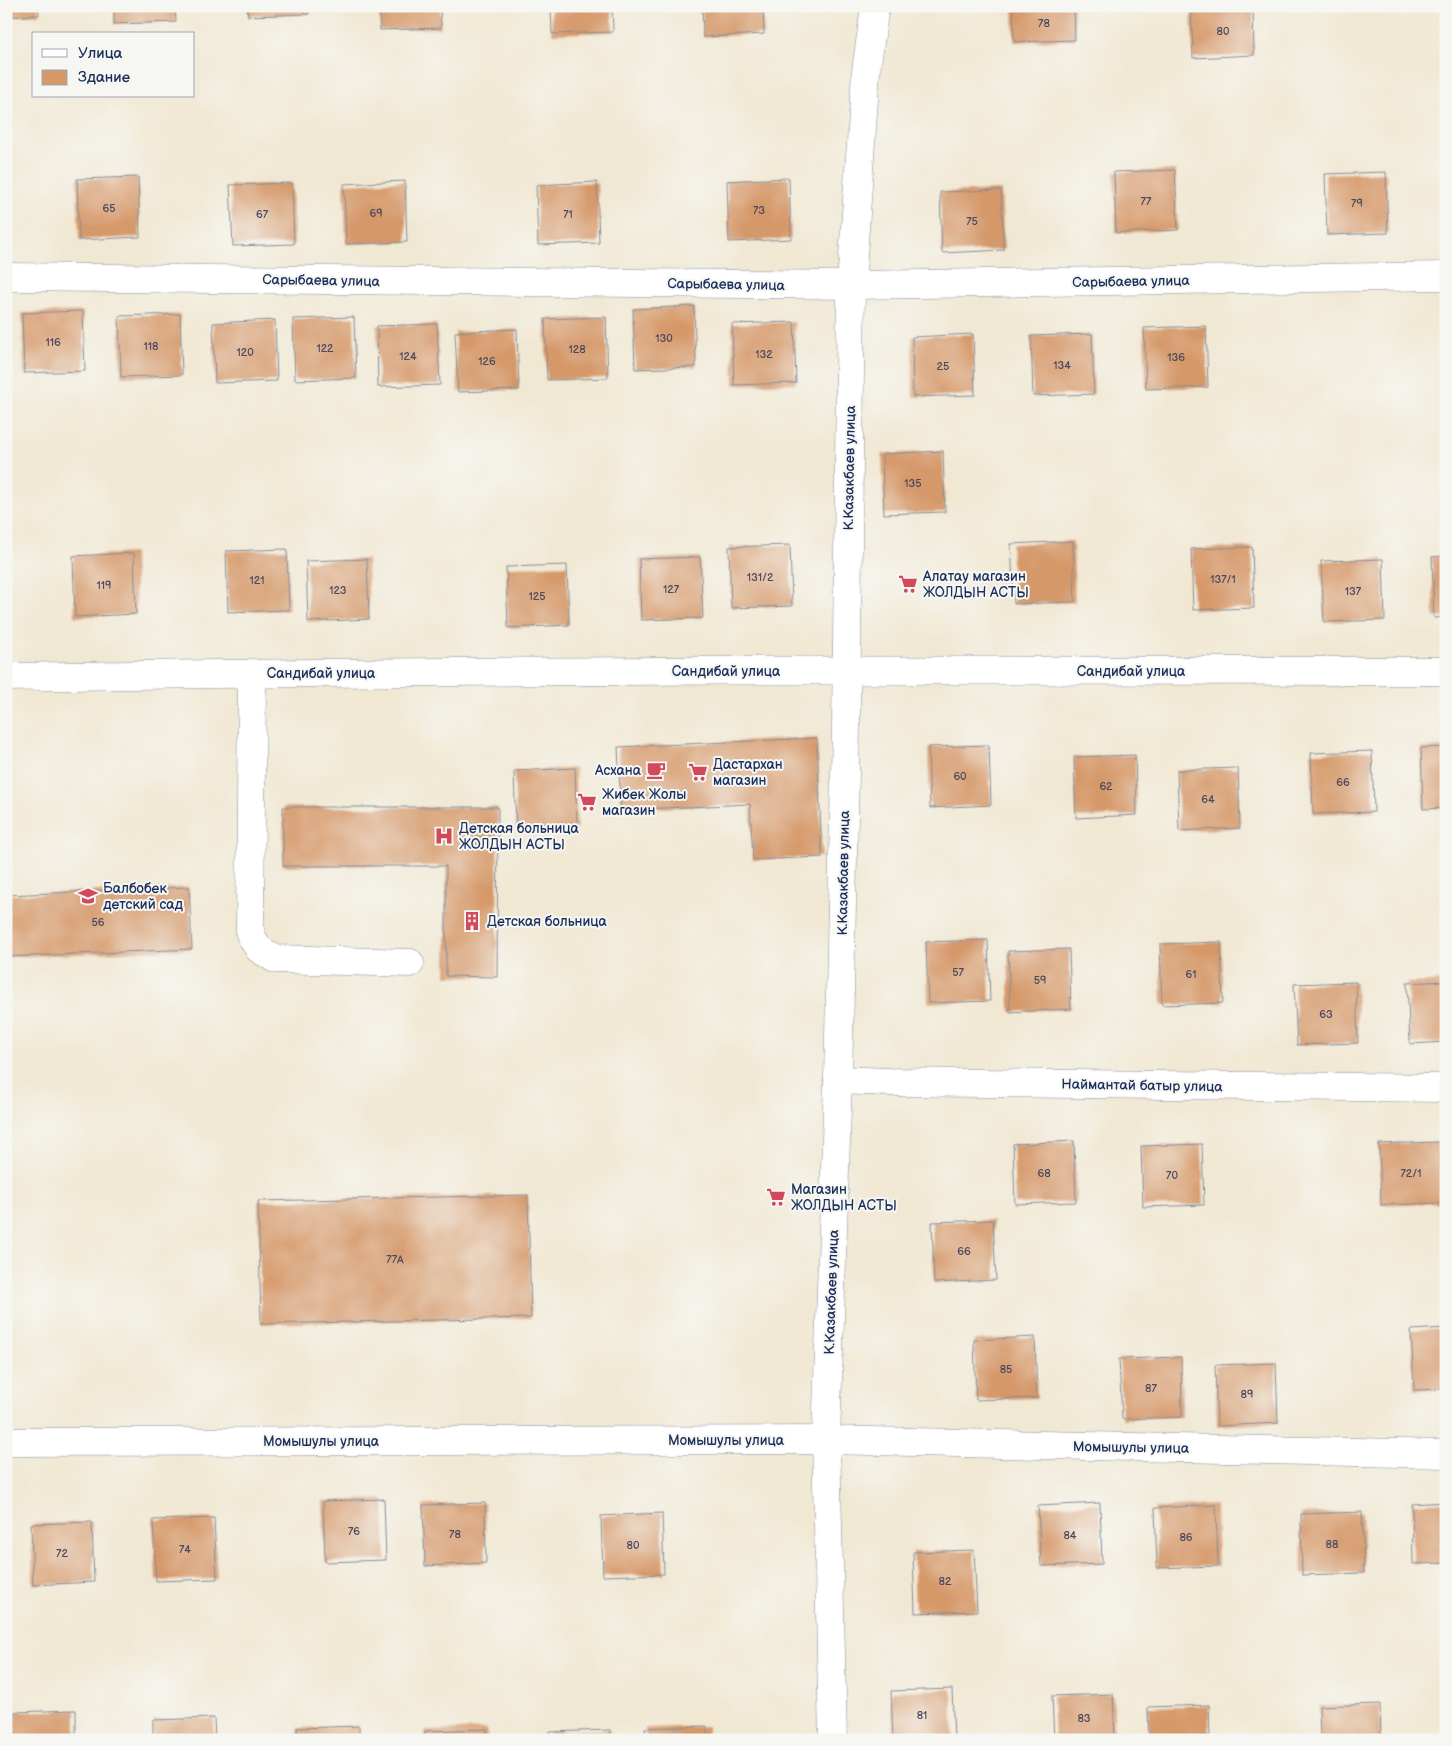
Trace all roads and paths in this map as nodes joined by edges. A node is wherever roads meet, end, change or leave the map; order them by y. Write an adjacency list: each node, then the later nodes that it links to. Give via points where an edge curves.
1 (875, 6): 4 (street, К.Казакбаев улица, via 866,71)
2 (1446, 276): 4 (street, Сарыбаева улица)
3 (6, 278): 4 (street, Сарыбаева улица)
4 (851, 285): 5 (street, К.Казакбаев улица)
5 (847, 670): 6 (street, Сандибай улица); 7 (street, Сандибай улица); 10 (street, К.Казакбаев улица)
6 (1446, 671)
7 (252, 673): 8 (street, Сандибай улица); 9 (street, via 250,934 259,949 274,959)
8 (6, 677)
9 (410, 963)
10 (838, 1080): 11 (street, Наймантай батыр улица); 12 (street, К.Казакбаев улица)
11 (1446, 1088)
12 (826, 1440): 13 (street, Момышулы улица); 14 (street, Момышулы улица); 15 (street, К.Казакбаев улица)
13 (6, 1442)
14 (1446, 1454)
15 (833, 1740)

